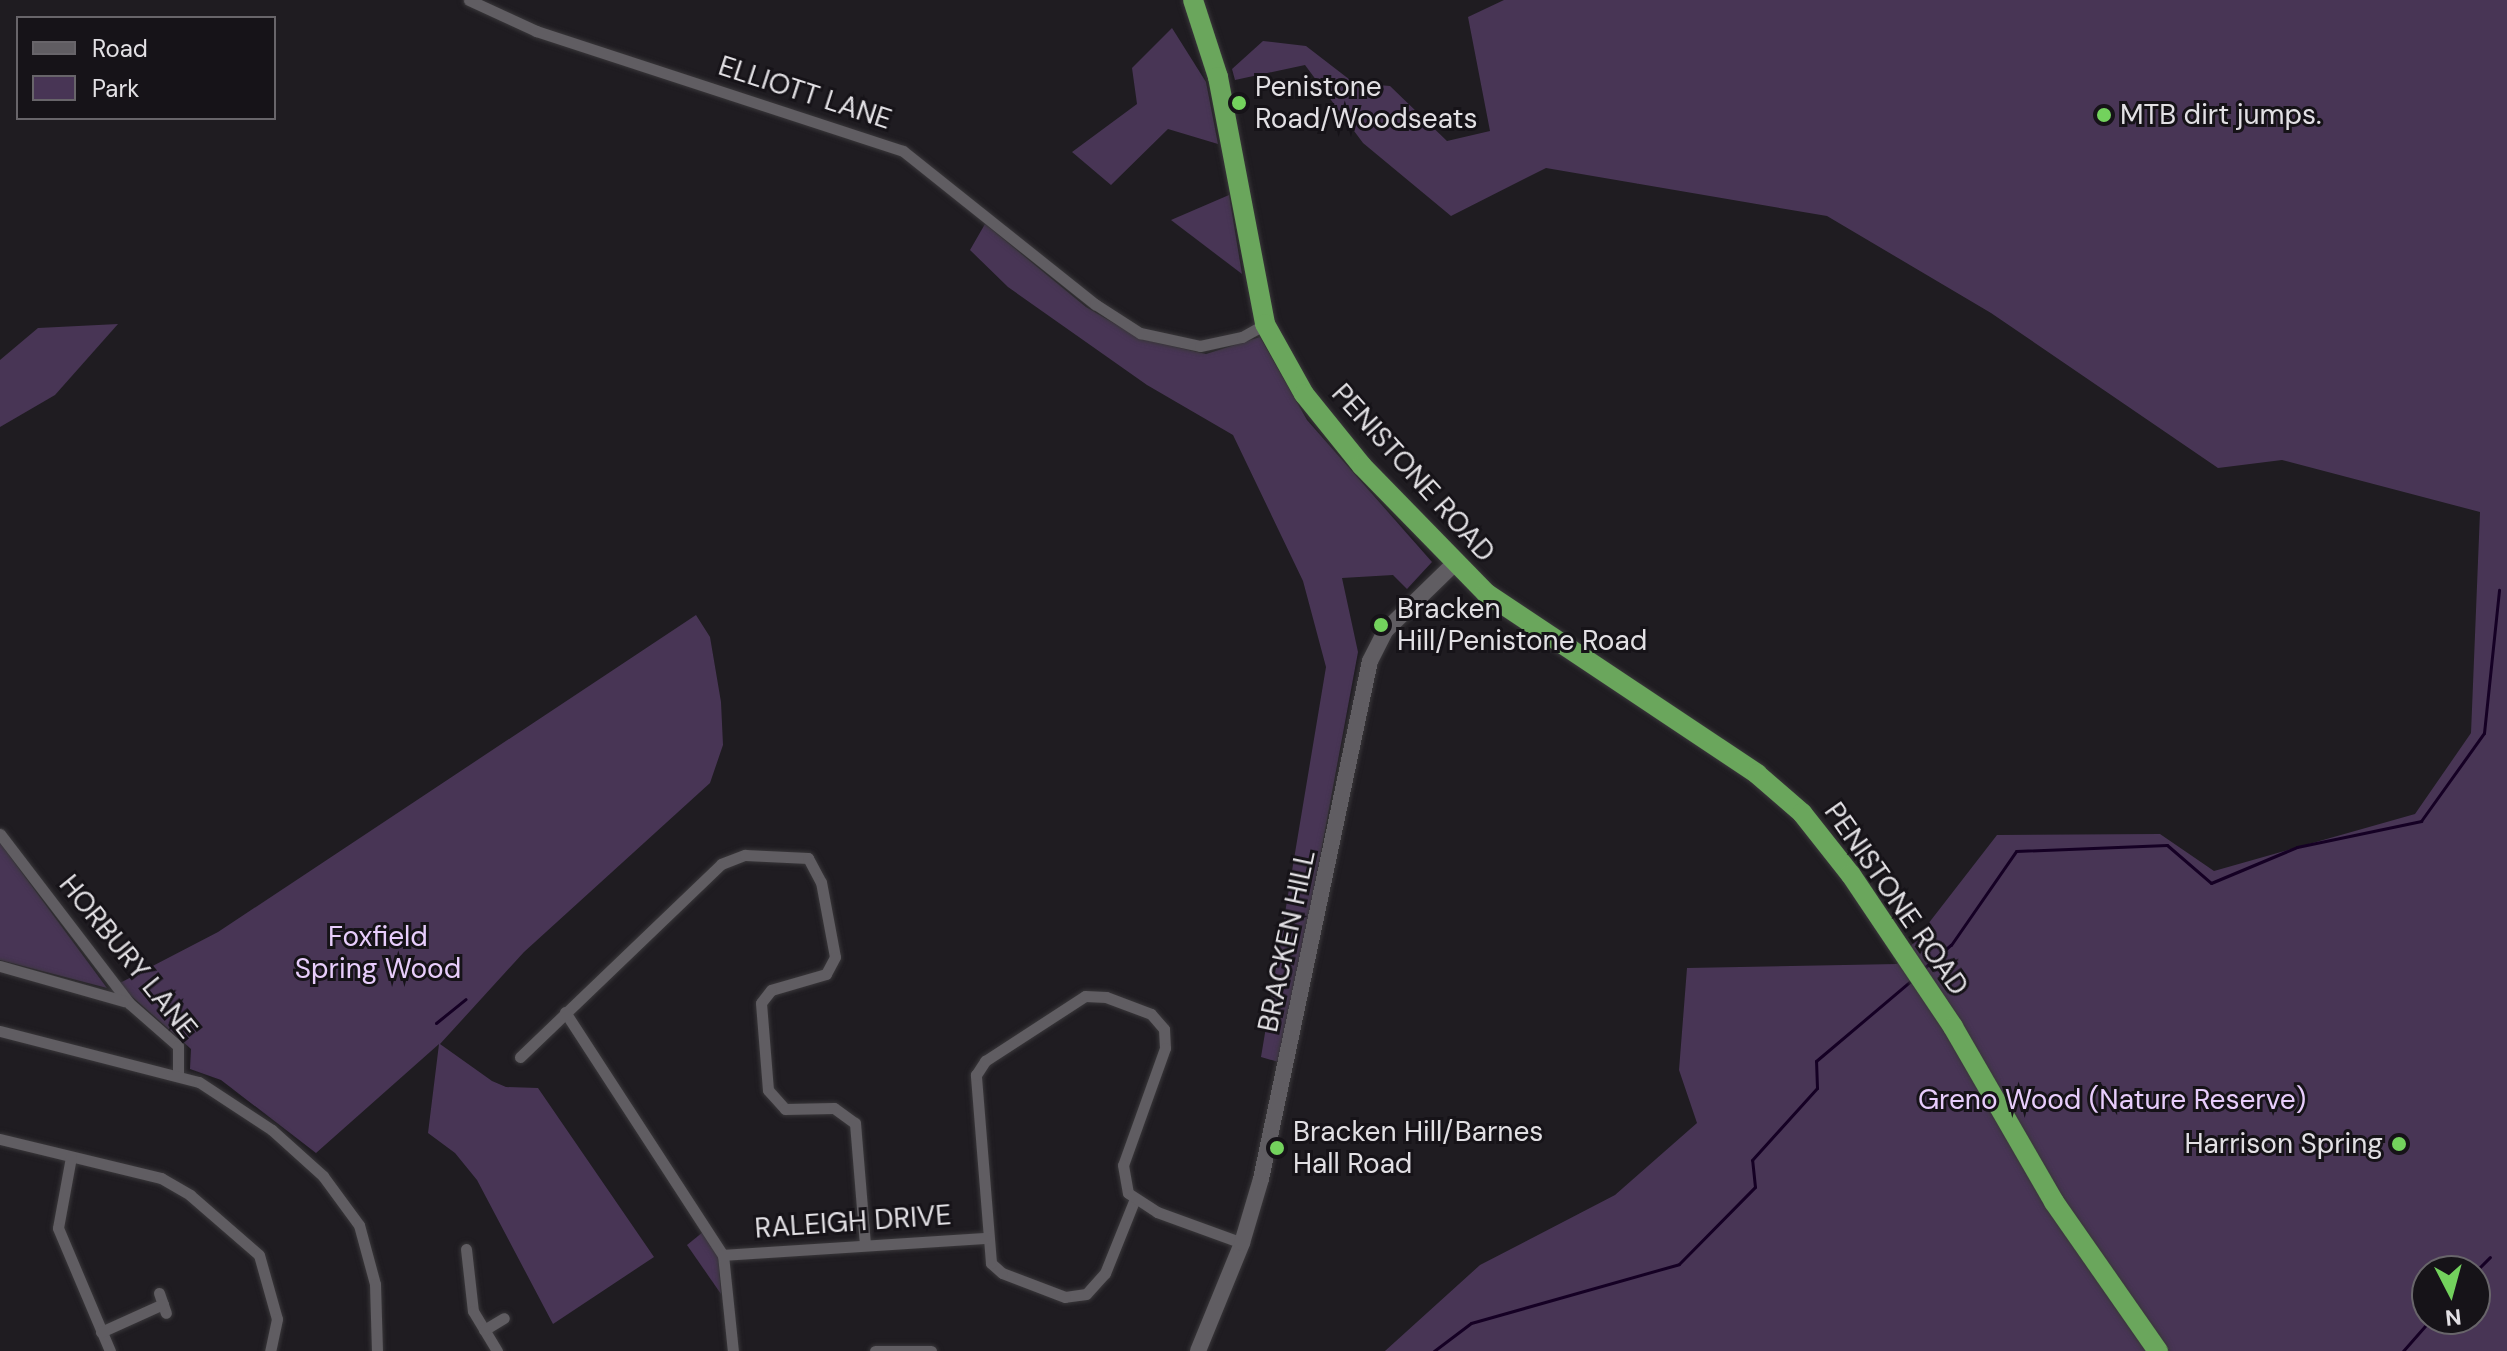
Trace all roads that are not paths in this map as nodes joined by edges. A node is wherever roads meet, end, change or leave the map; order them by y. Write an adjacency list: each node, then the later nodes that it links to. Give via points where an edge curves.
1 (469, 0): 3 (street, ELLIOTT LANE, via 536,31 903,151 1095,304 1140,333 1200,346 1242,337)
2 (1193, 0): 3 (highway, PENISTONE ROAD, via 1218,77)
3 (1265, 324): 4 (highway, PENISTONE ROAD, via 1304,394)
4 (1454, 564): 16 (street, BRACKEN HILL, via 1385,631 1370,661 1301,1007); 32 (highway, PENISTONE ROAD, via 1533,628 1757,774 1802,813 1942,1011 2054,1202)
5 (0, 834): 7 (street, HORBURY LANE)
6 (0, 966): 7 (street)
7 (129, 1003): 11 (street, HORBURY LANE, via 178,1046)
8 (565, 1012): 10 (street); 17 (street, via 721,864 745,855 808,858 821,882 835,957 826,974 771,990 761,1003 768,1090 785,1109 834,1108 855,1123); 19 (street)
9 (0, 1031): 11 (street)
10 (520, 1057)
11 (178, 1074): 26 (street, via 244,1108 323,1176 349,1210 371,1261)
12 (0, 1139): 13 (street)
13 (71, 1157): 23 (street, via 58,1228); 25 (street, via 177,1186 250,1245 262,1262 277,1319)
14 (1134, 1201): 15 (street, via 1099,1283 1076,1297 1002,1273 991,1263); 15 (street, via 1124,1186 1123,1165 1165,1048 1164,1029 1143,1011 1085,996 985,1061 976,1075); 16 (street)
15 (986, 1238): 17 (street, RALEIGH DRIVE)
16 (1242, 1243): 31 (street, BRACKEN HILL)
17 (865, 1245): 19 (street, RALEIGH DRIVE)
18 (466, 1249): 22 (street, via 470,1301)
19 (723, 1255): 28 (street)
20 (163, 1303): 23 (street)
21 (504, 1318): 22 (street)
22 (484, 1330): 27 (street)
23 (101, 1332): 24 (street)
24 (110, 1351)
25 (270, 1351)
26 (377, 1351)
27 (497, 1351)
28 (733, 1351)
29 (875, 1351): 30 (street)
30 (931, 1351)
31 (1198, 1351)
32 (2158, 1351)

